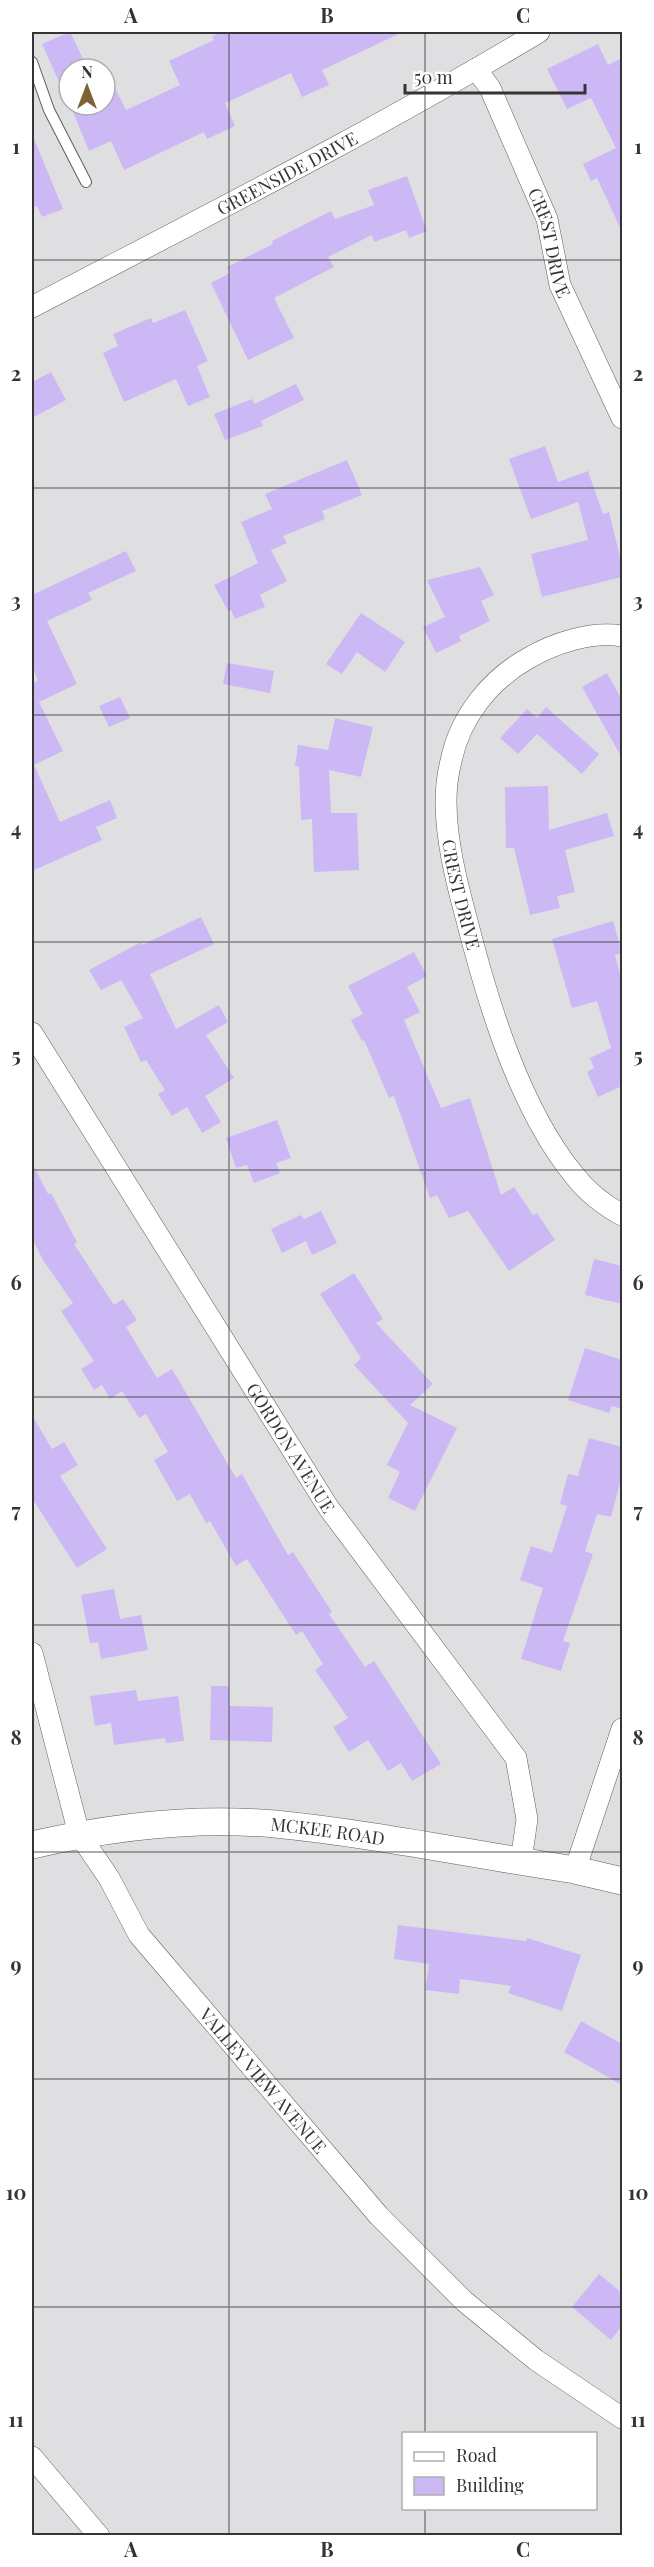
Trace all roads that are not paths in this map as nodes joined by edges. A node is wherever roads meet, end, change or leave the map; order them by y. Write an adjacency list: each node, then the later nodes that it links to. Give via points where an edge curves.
1 (539, 32): 3 (street, GREENSIDE DRIVE)
2 (32, 62): 4 (lane, via 49,110)
3 (476, 69): 5 (street, GREENSIDE DRIVE); 6 (street, CREST DRIVE, via 490,88 547,219 560,285)
4 (86, 182)
5 (32, 307)
6 (622, 418)
7 (622, 636): 9 (street, CREST DRIVE, via 578,638 539,651 506,671 480,698 463,727 451,759 446,801 453,868 478,965 515,1073 542,1126 574,1175 603,1204)
8 (32, 1033): 14 (street, GORDON AVENUE, via 328,1507 516,1758 527,1819)
9 (622, 1215)
10 (32, 1653): 12 (street, VALLEY VIEW AVENUE)
11 (622, 1728): 15 (street)
12 (79, 1834): 13 (street, MCKEE ROAD); 14 (street, MCKEE ROAD, via 198,1822 274,1824); 17 (street, VALLEY VIEW AVENUE, via 109,1878 139,1935 379,2216 464,2301 536,2360)
13 (32, 1845)
14 (521, 1861): 15 (street, MCKEE ROAD)
15 (576, 1870): 16 (street, MCKEE ROAD)
16 (622, 1881)
17 (622, 2418)
18 (32, 2457): 19 (street)
19 (99, 2535)

